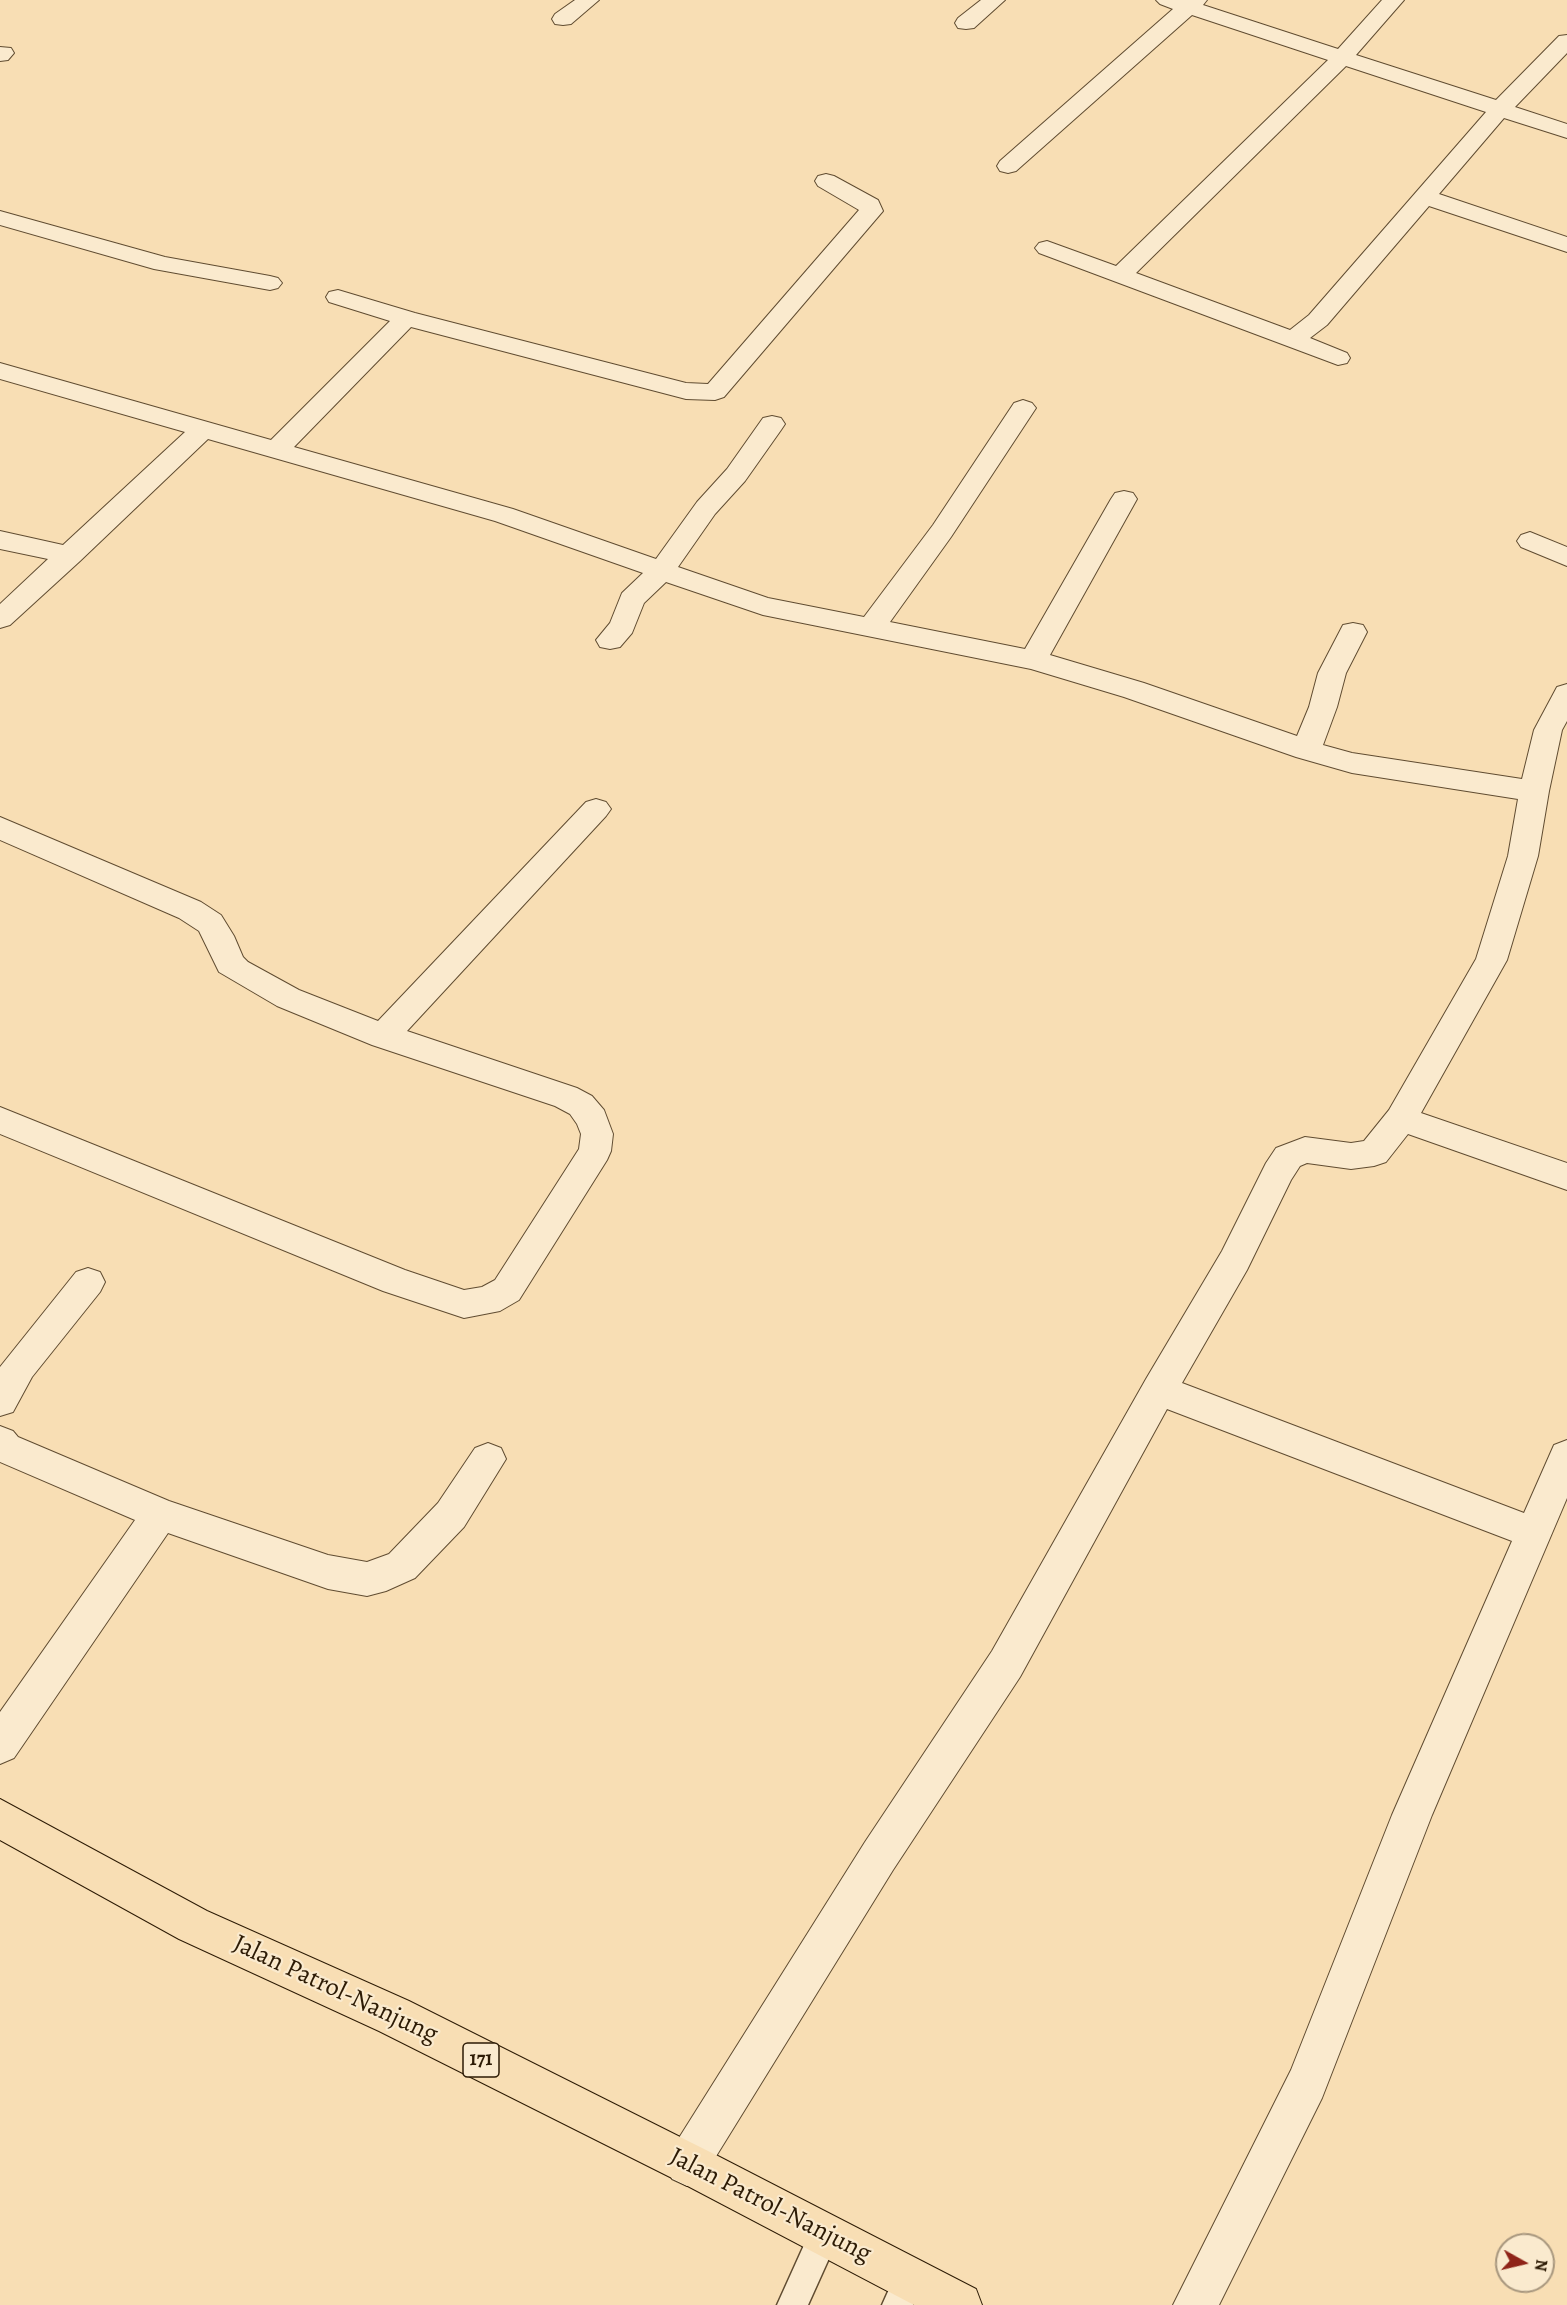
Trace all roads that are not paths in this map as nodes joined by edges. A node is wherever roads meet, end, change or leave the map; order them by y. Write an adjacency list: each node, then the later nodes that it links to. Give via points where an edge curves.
1 (588, 0): 6 (street)
2 (994, 0): 7 (street)
3 (1167, 0): 5 (street)
4 (1393, 0): 9 (street)
5 (1192, 3): 9 (street); 12 (street)
6 (562, 19)
7 (966, 23)
8 (1567, 41): 10 (street)
9 (1343, 57): 10 (street); 18 (street)
10 (1499, 110): 11 (street); 14 (street)
11 (1567, 131)
12 (1008, 166)
13 (826, 181): 21 (street, via 870,205 871,211 715,392 686,391)
14 (1423, 196): 16 (street); 22 (street, via 1318,320)
15 (9, 217): 19 (street, via 162,264)
16 (1567, 245)
17 (1047, 248): 18 (street)
18 (1119, 276): 22 (street)
19 (270, 283)
20 (338, 297): 21 (street)
21 (406, 318): 28 (street)
22 (1293, 340): 23 (street)
23 (1338, 358)
24 (0, 371): 27 (street)
25 (1023, 408): 36 (street, via 942,531)
26 (772, 424): 34 (street)
27 (204, 428): 28 (street); 32 (street)
28 (277, 449): 34 (street, via 504,515)
29 (1124, 499): 39 (street)
30 (0, 540): 32 (street)
31 (1530, 541): 33 (street)
32 (71, 555): 35 (street)
33 (1567, 557)
34 (663, 569): 36 (street, via 763,606); 38 (street, via 632,599 622,627)
35 (0, 619)
36 (871, 628): 39 (street)
37 (1353, 632): 41 (street, via 1332,673)
38 (610, 640)
39 (1033, 660): 41 (street, via 1134,690)
40 (1567, 694): 42 (street, via 1548,730)
41 (1306, 750): 42 (street, via 1352,763)
42 (1534, 791): 46 (street, via 1523,856 1491,960)
43 (596, 809): 45 (street)
44 (0, 828): 45 (street, via 190,910 210,923 230,964 237,970 288,998)
45 (383, 1036): 47 (street, via 566,1097 581,1105 592,1119 597,1134 595,1151 507,1290 488,1301 464,1304 395,1281)
46 (1401, 1119): 48 (street); 50 (street, via 1374,1153 1351,1156 1305,1150 1288,1157)
47 (0, 1120)
48 (1567, 1177)
49 (88, 1282): 51 (street, via 20,1366)
50 (1159, 1390): 56 (street); 59 (street, via 1006,1665 879,1856)
51 (0, 1401)
52 (0, 1442): 55 (street, via 5,1448)
53 (1567, 1456): 56 (street)
54 (488, 1460): 55 (street, via 451,1515 402,1566 367,1579 328,1572)
55 (160, 1514): 57 (street)
56 (1548, 1521): 64 (street, via 1412,1815 1307,2083)
57 (0, 1745)
58 (0, 1818): 59 (main road, Jalan Patrol-Nanjung / 171, via 193,1925 394,2016)
59 (687, 2164): 60 (main road, Jalan Patrol-Nanjung / 171)
60 (825, 2234): 61 (main road, Jalan Patrol-Nanjung / 171); 62 (lane)
61 (903, 2292): 63 (main road, Jalan Patrol-Nanjung / 171)
62 (792, 2305)
63 (960, 2305)
64 (1195, 2305)

